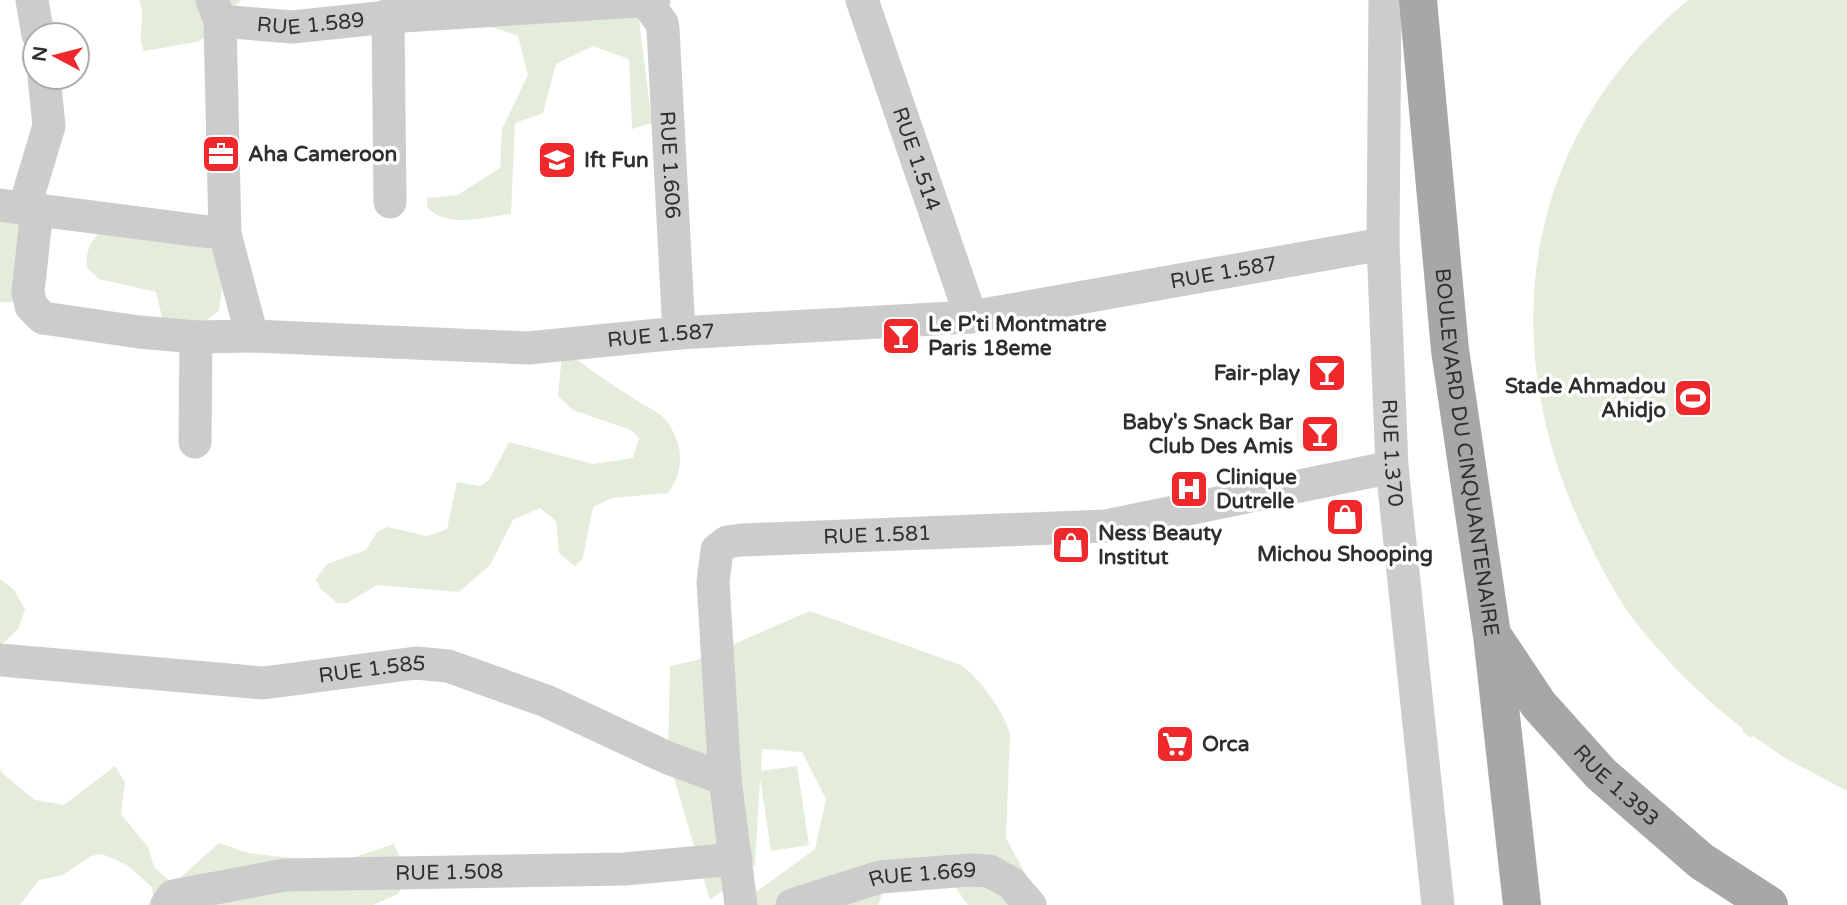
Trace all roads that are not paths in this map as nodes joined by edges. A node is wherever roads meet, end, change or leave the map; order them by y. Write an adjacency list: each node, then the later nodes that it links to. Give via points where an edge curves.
1 (32, 0): 8 (street)
2 (862, 0): 14 (street, RUE 1.514)
3 (1385, 0): 13 (street, RUE 1.370)
4 (1418, 0): 20 (main road, BOULEVARD DU CINQUANTENAIRE, via 1450,350)
5 (649, 1): 6 (street, RUE 1.589); 15 (street, RUE 1.606, via 663,29)
6 (394, 9): 7 (street, RUE 1.589, via 292,27); 10 (street)
7 (216, 11): 12 (street)
8 (36, 21)
9 (45, 91): 11 (street, via 49,127)
10 (390, 202)
11 (20, 208): 12 (street); 17 (street, RUE 1.587, via 28,292 36,313 43,318)
12 (225, 234): 16 (street)
13 (1383, 244): 14 (street, RUE 1.587); 19 (street, RUE 1.370)
14 (971, 317): 15 (street, RUE 1.587)
15 (679, 333): 16 (street, RUE 1.587, via 528,348)
16 (252, 336): 17 (street, RUE 1.587)
17 (196, 337): 18 (street)
18 (195, 442)
19 (1392, 467): 22 (street, RUE 1.581, via 1106,526 727,542 717,550 713,582); 28 (street, RUE 1.370)
20 (1492, 635): 29 (main road, BOULEVARD DU CINQUANTENAIRE); 30 (main road, RUE 1.393, via 1539,705 1601,774 1701,862)
21 (0, 660): 22 (street, RUE 1.585, via 263,683 416,663 448,666 546,701 667,758)
22 (725, 779): 23 (street, RUE 1.581)
23 (736, 859): 25 (street, RUE 1.508, via 624,869 285,874 173,896); 26 (street, RUE 1.581)
24 (1021, 894): 27 (street, RUE 1.669, via 989,872 969,870 880,877)
25 (167, 905)
26 (741, 905)
27 (792, 905)
28 (1438, 905)
29 (1522, 905)
30 (1769, 905)

